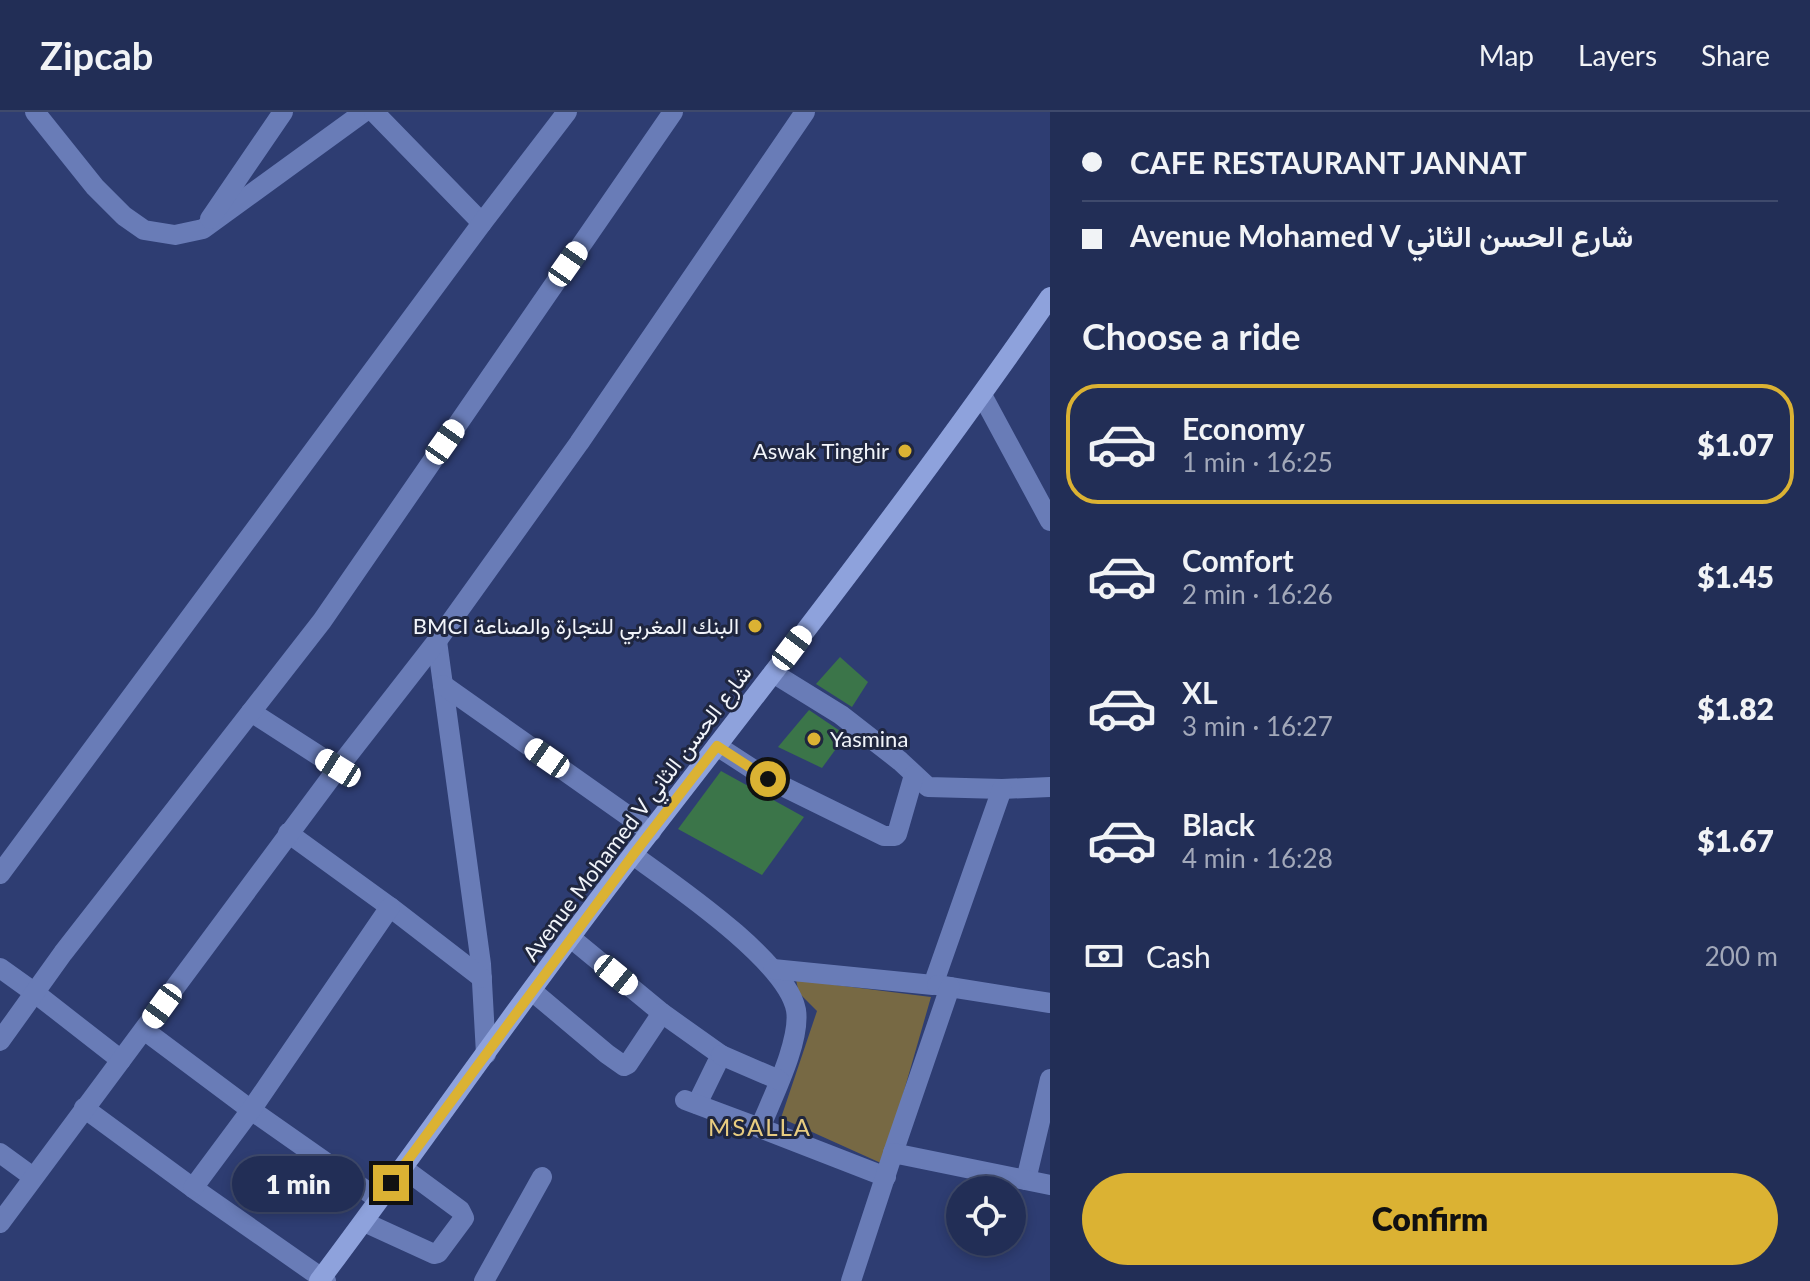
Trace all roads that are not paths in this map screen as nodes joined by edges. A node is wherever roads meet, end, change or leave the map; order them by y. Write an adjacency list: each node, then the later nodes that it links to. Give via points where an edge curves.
1 (35, 112): 9 (street, via 95,187 144,230 175,235)
2 (283, 112): 9 (street)
3 (364, 112): 9 (street)
4 (374, 112): 8 (street)
5 (567, 112): 8 (street)
6 (673, 112): 16 (street, via 322,621)
7 (805, 112): 13 (street)
8 (482, 223): 25 (street)
9 (203, 229)
10 (1050, 297): 11 (main road, Avenue Mohamed V شارع الحسن الثاني)
11 (982, 395): 12 (street); 14 (main road, Avenue Mohamed V شارع الحسن الثاني)
12 (1050, 521)
13 (437, 641): 15 (street); 18 (street)
14 (773, 673): 17 (main road, Avenue Mohamed V شارع الحسن الثاني); 19 (street, via 841,715)
15 (443, 685): 22 (street); 30 (street)
16 (251, 712): 18 (street); 33 (street)
17 (717, 746): 19 (street, via 768,779 884,836 897,834); 22 (main road, Avenue Mohamed V شارع الحسن الثاني)
18 (338, 768): 23 (street)
19 (914, 775): 21 (street, via 928,787)
20 (1050, 787): 21 (street)
21 (1002, 789): 31 (street)
22 (651, 832): 24 (main road, Avenue Mohamed V شارع الحسن الثاني)
23 (288, 833): 26 (street); 36 (street)
24 (633, 855): 27 (main road, Avenue Mohamed V شارع الحسن الثاني); 29 (street, via 715,915)
25 (0, 874)
26 (390, 907): 30 (street); 44 (street)
27 (571, 938): 32 (main road, Avenue Mohamed V شارع الحسن الثاني); 35 (street)
28 (0, 968): 33 (street)
29 (773, 969): 31 (street); 42 (street, via 796,1011 794,1040)
30 (482, 978): 38 (street)
31 (941, 986): 34 (street); 47 (street)
32 (532, 991): 35 (street, via 624,1066); 38 (main road, Avenue Mohamed V شارع الحسن الثاني)
33 (35, 993): 37 (street); 40 (street)
34 (1050, 1003)
35 (662, 1013): 39 (street)
36 (144, 1030): 40 (street); 44 (street)
37 (0, 1041)
38 (486, 1054): 48 (main road, Avenue Mohamed V شارع الحسن الثاني)
39 (721, 1055): 42 (street); 45 (street, via 691,1102)
40 (121, 1060): 43 (street)
41 (1050, 1079): 53 (street)
42 (779, 1080): 45 (street)
43 (84, 1108): 50 (street); 55 (street)
44 (251, 1110): 55 (street); 56 (street)
45 (760, 1128): 52 (street)
46 (0, 1153): 50 (street)
47 (893, 1153): 49 (street); 52 (street)
48 (403, 1168): 56 (main road, Avenue Mohamed V شارع الحسن الثاني); 57 (street, via 464,1218 434,1254)
49 (1006, 1176)
50 (33, 1177): 58 (street)
51 (542, 1177): 60 (street)
52 (886, 1177): 61 (street)
53 (1026, 1180): 54 (street)
54 (1050, 1185)
55 (193, 1188): 59 (street)
56 (378, 1199): 57 (main road, Avenue Mohamed V شارع الحسن الثاني)
57 (364, 1222): 59 (main road, Avenue Mohamed V شارع الحسن الثاني)
58 (0, 1223)
59 (322, 1280)
60 (484, 1281)
61 (851, 1281)

